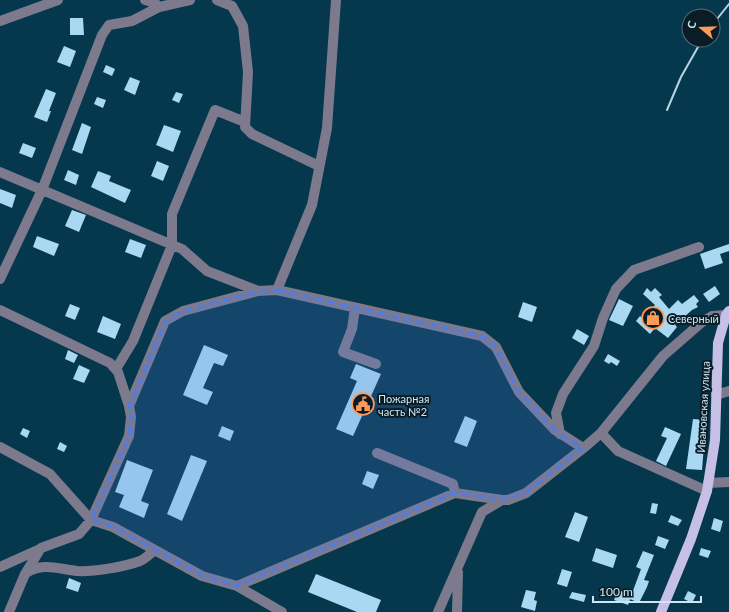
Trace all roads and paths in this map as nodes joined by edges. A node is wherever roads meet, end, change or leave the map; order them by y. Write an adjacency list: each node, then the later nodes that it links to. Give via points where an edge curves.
1 (58, 0): 7 (street)
2 (145, 0): 6 (street, via 155,2)
3 (190, 0): 6 (street)
4 (218, 0): 8 (street, via 232,6 243,26 248,72)
5 (336, 0): 9 (street, via 327,128)
6 (159, 7): 11 (street, via 132,21 109,25 102,35)
7 (0, 21)
8 (245, 122): 9 (street, via 245,128 252,134); 12 (street, via 215,110 172,214)
9 (319, 166): 15 (street, via 312,205)
10 (0, 172): 11 (street)
11 (42, 190): 12 (street); 14 (street)
12 (172, 245): 16 (street, via 182,249 207,271); 21 (street, via 133,341)
13 (699, 247): 26 (street, via 634,270 616,289 594,346 563,394 556,413)
14 (0, 279)
15 (277, 290): 16 (street); 17 (street)
16 (258, 291): 24 (street, via 183,311 165,321)
17 (355, 308): 20 (street, via 352,330 343,352); 26 (street, via 482,336 496,347 519,392)
18 (0, 310): 21 (street, via 110,363)
19 (728, 313): 23 (main road, Ивановская улица, via 718,343); 25 (street, via 712,316 702,322 663,356)
20 (376, 364)
21 (116, 369): 24 (street)
22 (729, 391): 23 (street)
23 (716, 395): 31 (main road, Ивановская улица, via 715,440)
24 (129, 406): 34 (street, via 132,417 129,436)
25 (601, 433): 28 (street); 31 (street, via 618,451)
26 (560, 434): 28 (street)
27 (0, 447): 34 (street, via 50,474)
28 (583, 448): 33 (street, via 526,492)
29 (377, 453): 32 (street, via 453,484)
30 (729, 482): 31 (street)
31 (708, 487): 45 (main road, Ивановская улица, via 691,539)
32 (455, 493): 33 (street); 40 (street)
33 (502, 500): 37 (street, via 482,512)
34 (91, 520): 35 (street, via 79,534); 36 (street, via 113,527)
35 (41, 548): 38 (street); 39 (street)
36 (155, 550): 39 (street, via 141,560 107,568 78,571 51,566 34,568); 40 (street, via 202,576)
37 (458, 566): 43 (street); 44 (street)
38 (0, 567)
39 (24, 574): 41 (street)
40 (237, 586): 42 (street)
41 (9, 612)
42 (282, 612)
43 (438, 612)
44 (457, 612)
45 (661, 612)

